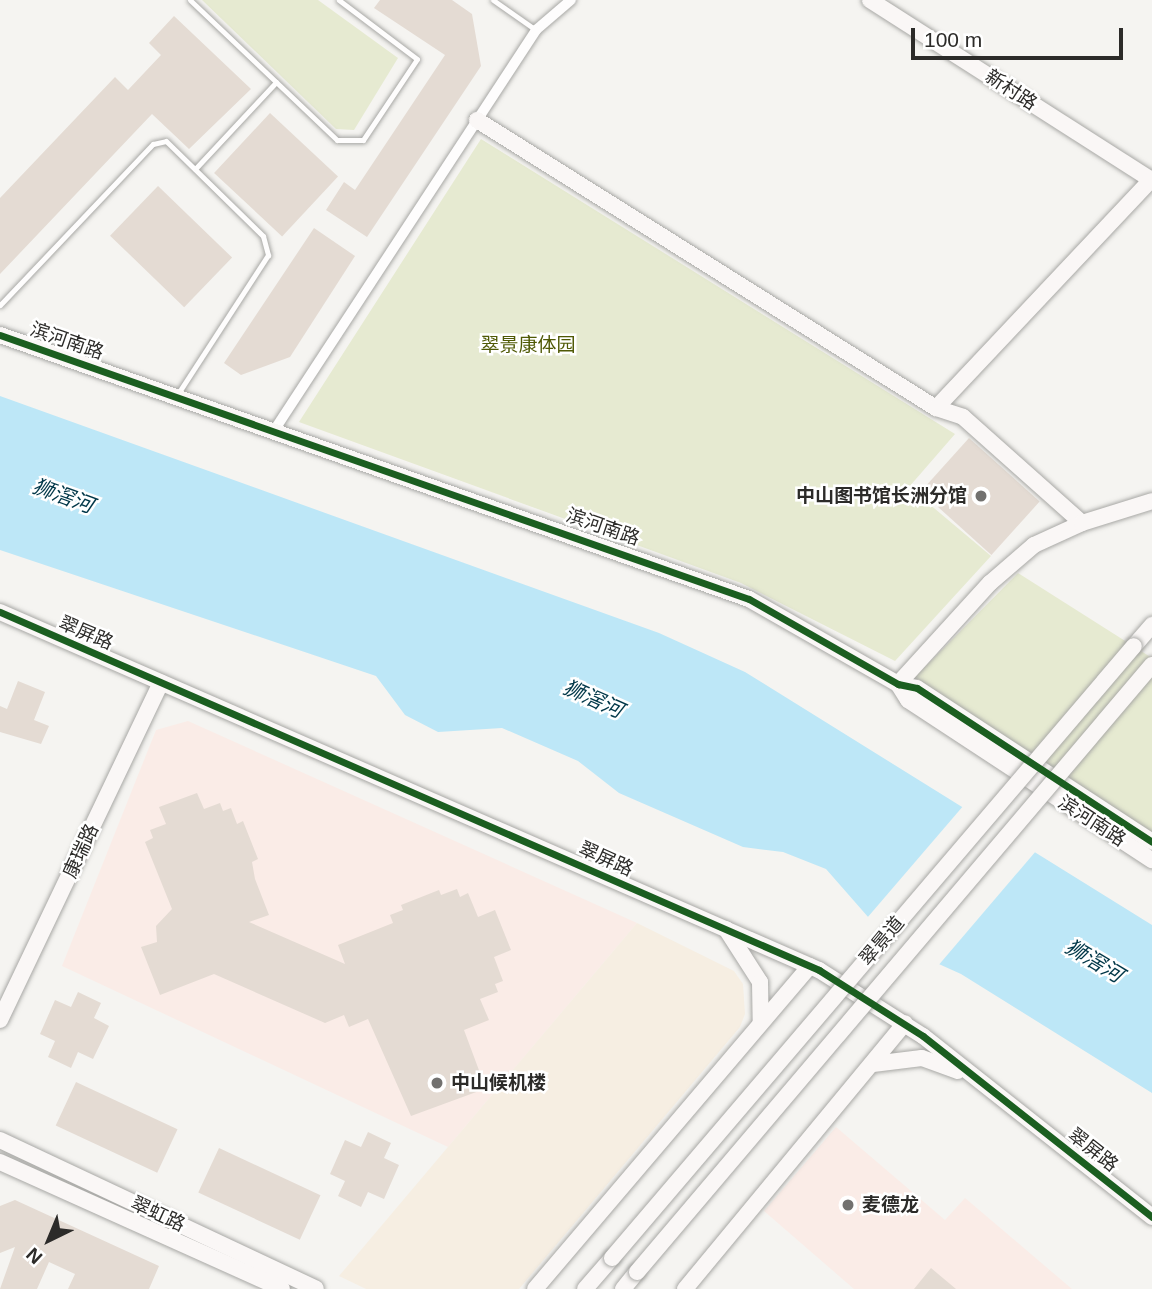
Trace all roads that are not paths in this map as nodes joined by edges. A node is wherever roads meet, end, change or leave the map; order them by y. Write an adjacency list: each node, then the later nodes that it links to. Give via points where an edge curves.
1 (190, 0): 7 (lane)
2 (340, 0): 7 (lane, via 417,59 363,140 337,140)
3 (493, 0): 6 (lane)
4 (571, 0): 6 (street)
5 (870, 0): 10 (street, 新村路)
6 (536, 30): 8 (street)
7 (276, 82): 9 (lane)
8 (477, 120): 14 (street); 15 (street)
9 (195, 169): 11 (lane, via 166,141 153,144); 13 (lane, via 262,236 268,255)
10 (1152, 180): 14 (street)
11 (0, 305)
12 (0, 335): 13 (street, 滨河南路)
13 (177, 395): 15 (street, 滨河南路)
14 (936, 408): 17 (street, via 962,417)
15 (275, 429): 22 (street, 滨河南路, via 736,593)
16 (1152, 501): 17 (street)
17 (1082, 523): 22 (street, via 1034,545 990,583)
18 (0, 612): 21 (street, 翠屏路)
19 (1152, 625): 38 (street, 翠景道, bridge)
20 (1152, 666): 39 (street, bridge)
21 (161, 682): 25 (street, 翠屏路); 27 (street, 康瑞路)
22 (898, 684): 23 (street, 滨河南路, via 917,688); 24 (street, 滨河南路, via 908,701)
23 (1152, 842)
24 (1152, 860)
25 (725, 927): 26 (street, 翠屏路); 28 (street, via 760,982)
26 (810, 966): 28 (street); 29 (street, 翠屏路)
27 (0, 1020)
28 (761, 1021): 37 (street)
29 (905, 1023): 30 (street); 31 (street, 翠屏路)
30 (873, 1064): 31 (street, via 922,1058); 40 (street)
31 (981, 1082): 34 (street, 翠屏路)
32 (0, 1140): 36 (street, 翠虹路)
33 (0, 1161): 35 (street, 翠虹路)
34 (1152, 1217)
35 (282, 1289)
36 (316, 1289)
37 (535, 1289)
38 (585, 1289)
39 (622, 1289)
40 (685, 1289)

